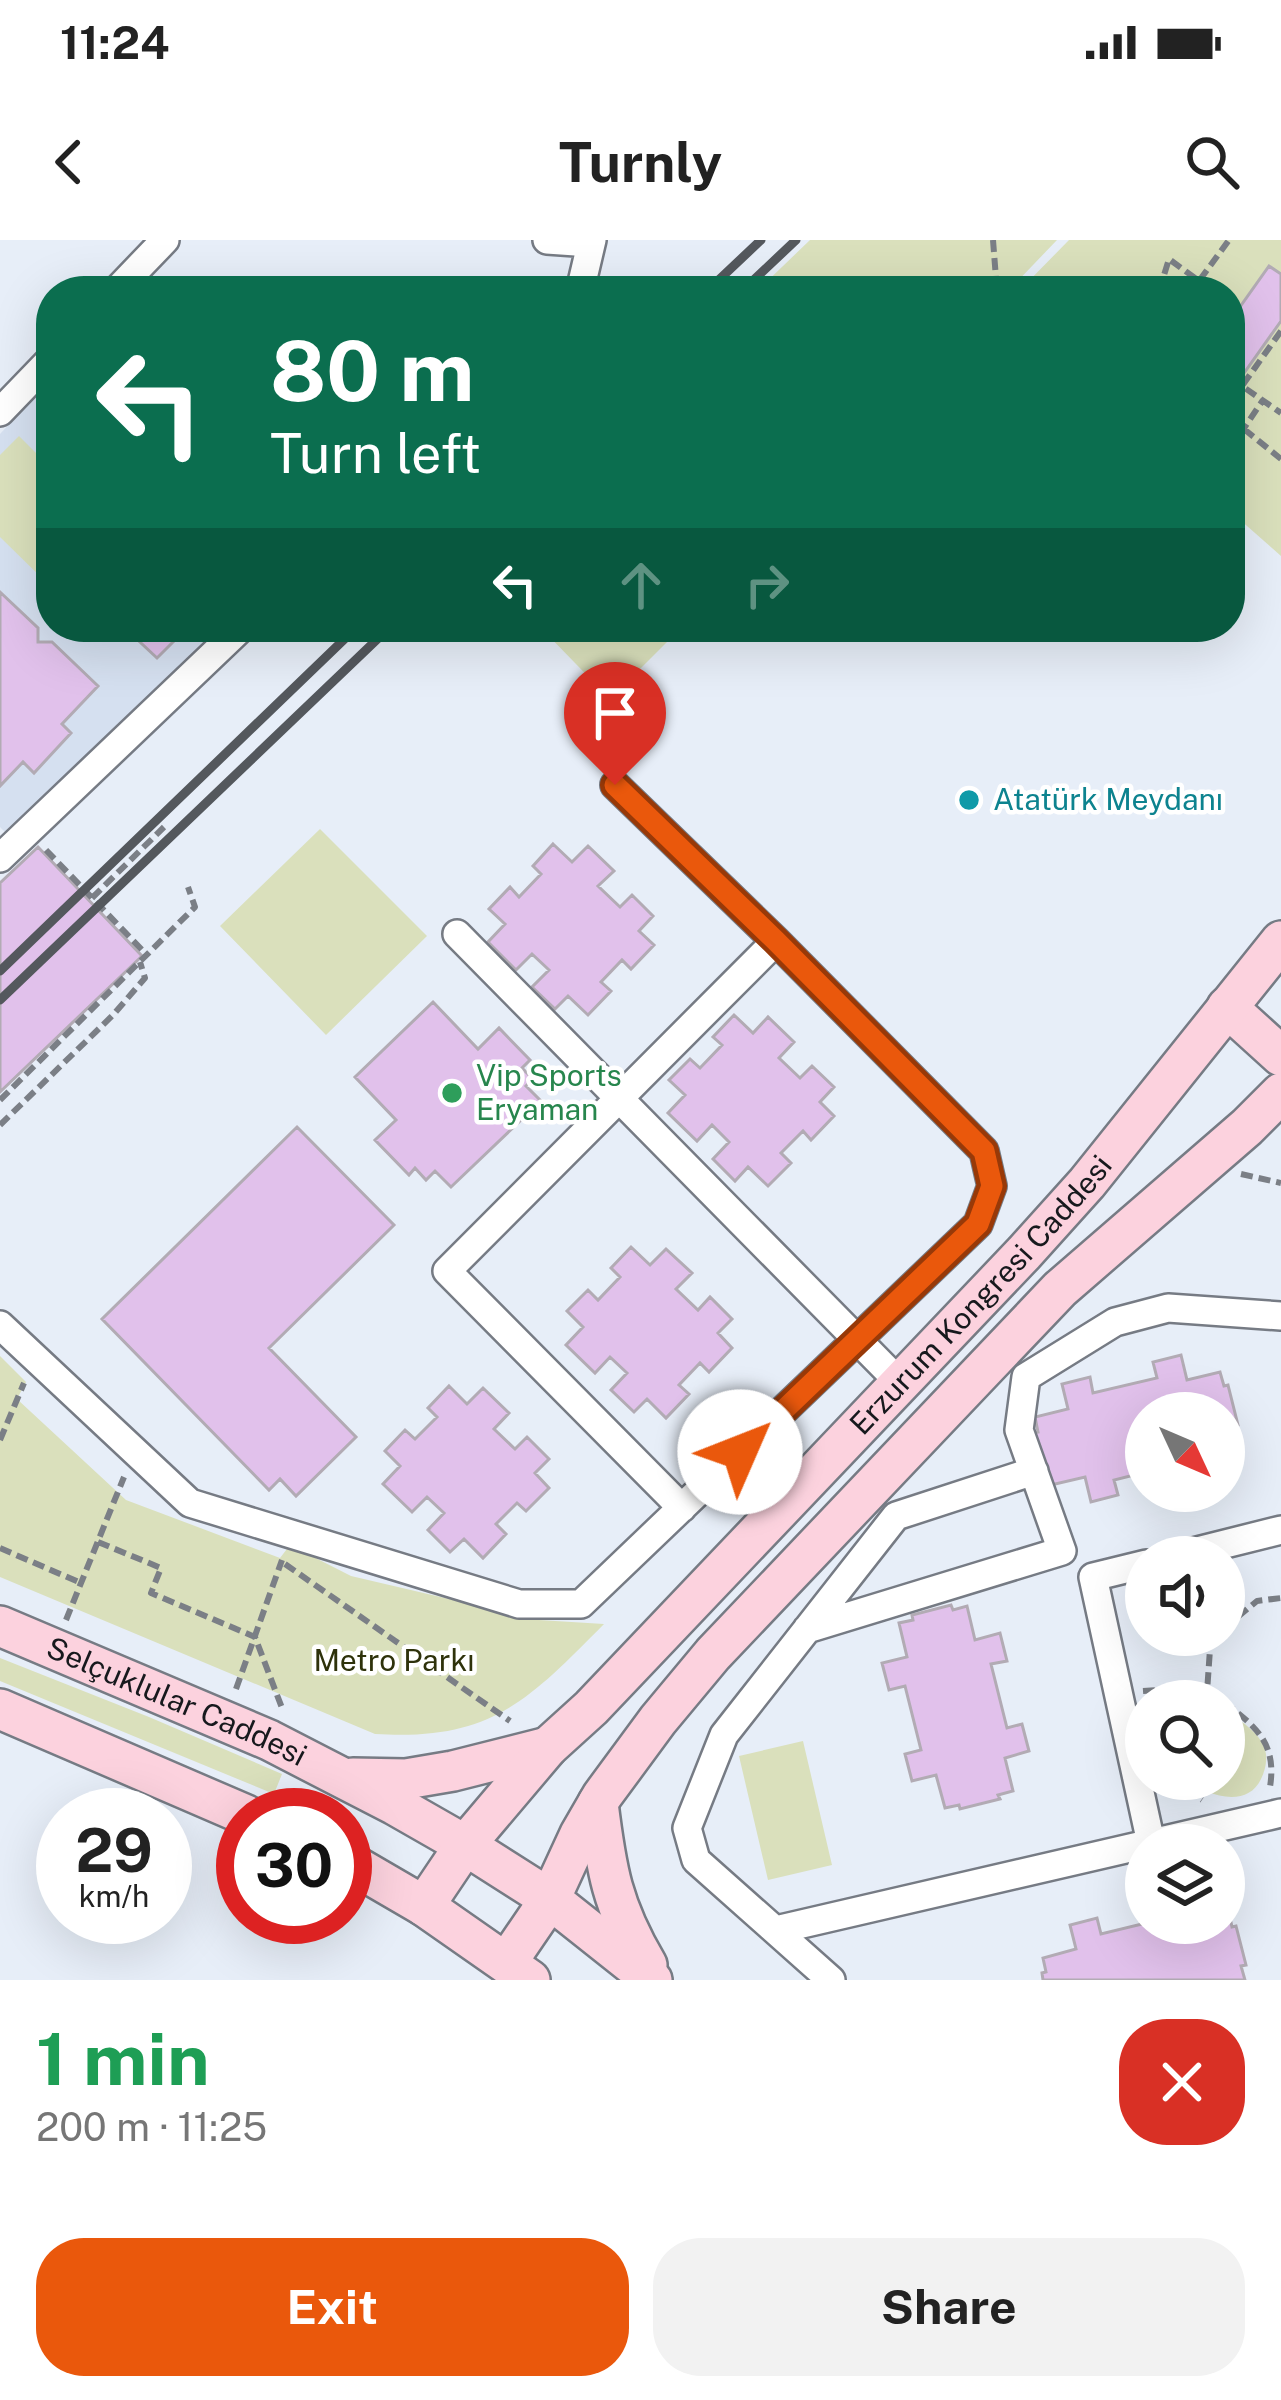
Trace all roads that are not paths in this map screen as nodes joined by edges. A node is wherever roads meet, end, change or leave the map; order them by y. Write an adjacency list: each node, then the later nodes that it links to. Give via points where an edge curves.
1 (547, 240): 2 (street)
2 (590, 241): 5 (street)
3 (157, 243): 4 (street)
4 (129, 276)
5 (583, 276)
6 (36, 375): 7 (street)
7 (0, 412)
8 (226, 642): 10 (street)
9 (615, 785): 12 (street)
10 (1, 855)
11 (457, 934): 17 (street)
12 (776, 941): 17 (street); 20 (street, via 984,1151 992,1186 978,1224)
13 (1281, 941): 14 (main road, Erzurum Kongresi Caddesi)
14 (1227, 1007): 15 (main road); 21 (main road, Erzurum Kongresi Caddesi, via 1087,1183)
15 (1281, 1056)
16 (1281, 1093): 33 (main road, Erzurum Kongresi Caddesi, via 1060,1289 713,1654)
17 (621, 1100): 20 (street); 23 (street, via 447,1271)
18 (1281, 1316): 22 (street, via 1168,1308 1114,1322 1027,1377 1019,1430)
19 (0, 1325): 23 (street, via 190,1503 519,1604 581,1604)
20 (857, 1339): 21 (street); 23 (street)
21 (900, 1383): 30 (main road, Erzurum Kongresi Caddesi)
22 (1034, 1471): 28 (street, via 896,1516); 28 (street, via 1063,1551)
23 (682, 1508)
24 (1281, 1530): 25 (street)
25 (1245, 1539)
26 (1125, 1569): 35 (street, via 1093,1577)
27 (0, 1627): 31 (main road, Selçuklular Caddesi)
28 (807, 1629): 42 (street, via 724,1735 687,1828 695,1860)
29 (0, 1709): 32 (main road)
30 (548, 1747): 31 (main road, via 406,1779); 37 (main road, Erzurum Kongresi Caddesi)
31 (345, 1778): 37 (main road, Selçuklular Caddesi)
32 (216, 1802)
33 (598, 1803): 40 (main road, Erzurum Kongresi Caddesi); 44 (main road, via 609,1883)
34 (1267, 1816): 36 (street)
35 (1147, 1824)
36 (1233, 1824)
37 (465, 1845): 40 (main road, Selçuklular Caddesi); 41 (main road, Erzurum Kongresi Caddesi)
38 (1125, 1849): 42 (street)
39 (372, 1876): 41 (main road)
40 (550, 1899): 43 (main road, Erzurum Kongresi Caddesi); 44 (main road, Selçuklular Caddesi)
41 (424, 1906): 43 (main road)
42 (776, 1930): 45 (street)
43 (518, 1971)
44 (654, 1980)
45 (831, 1980)

